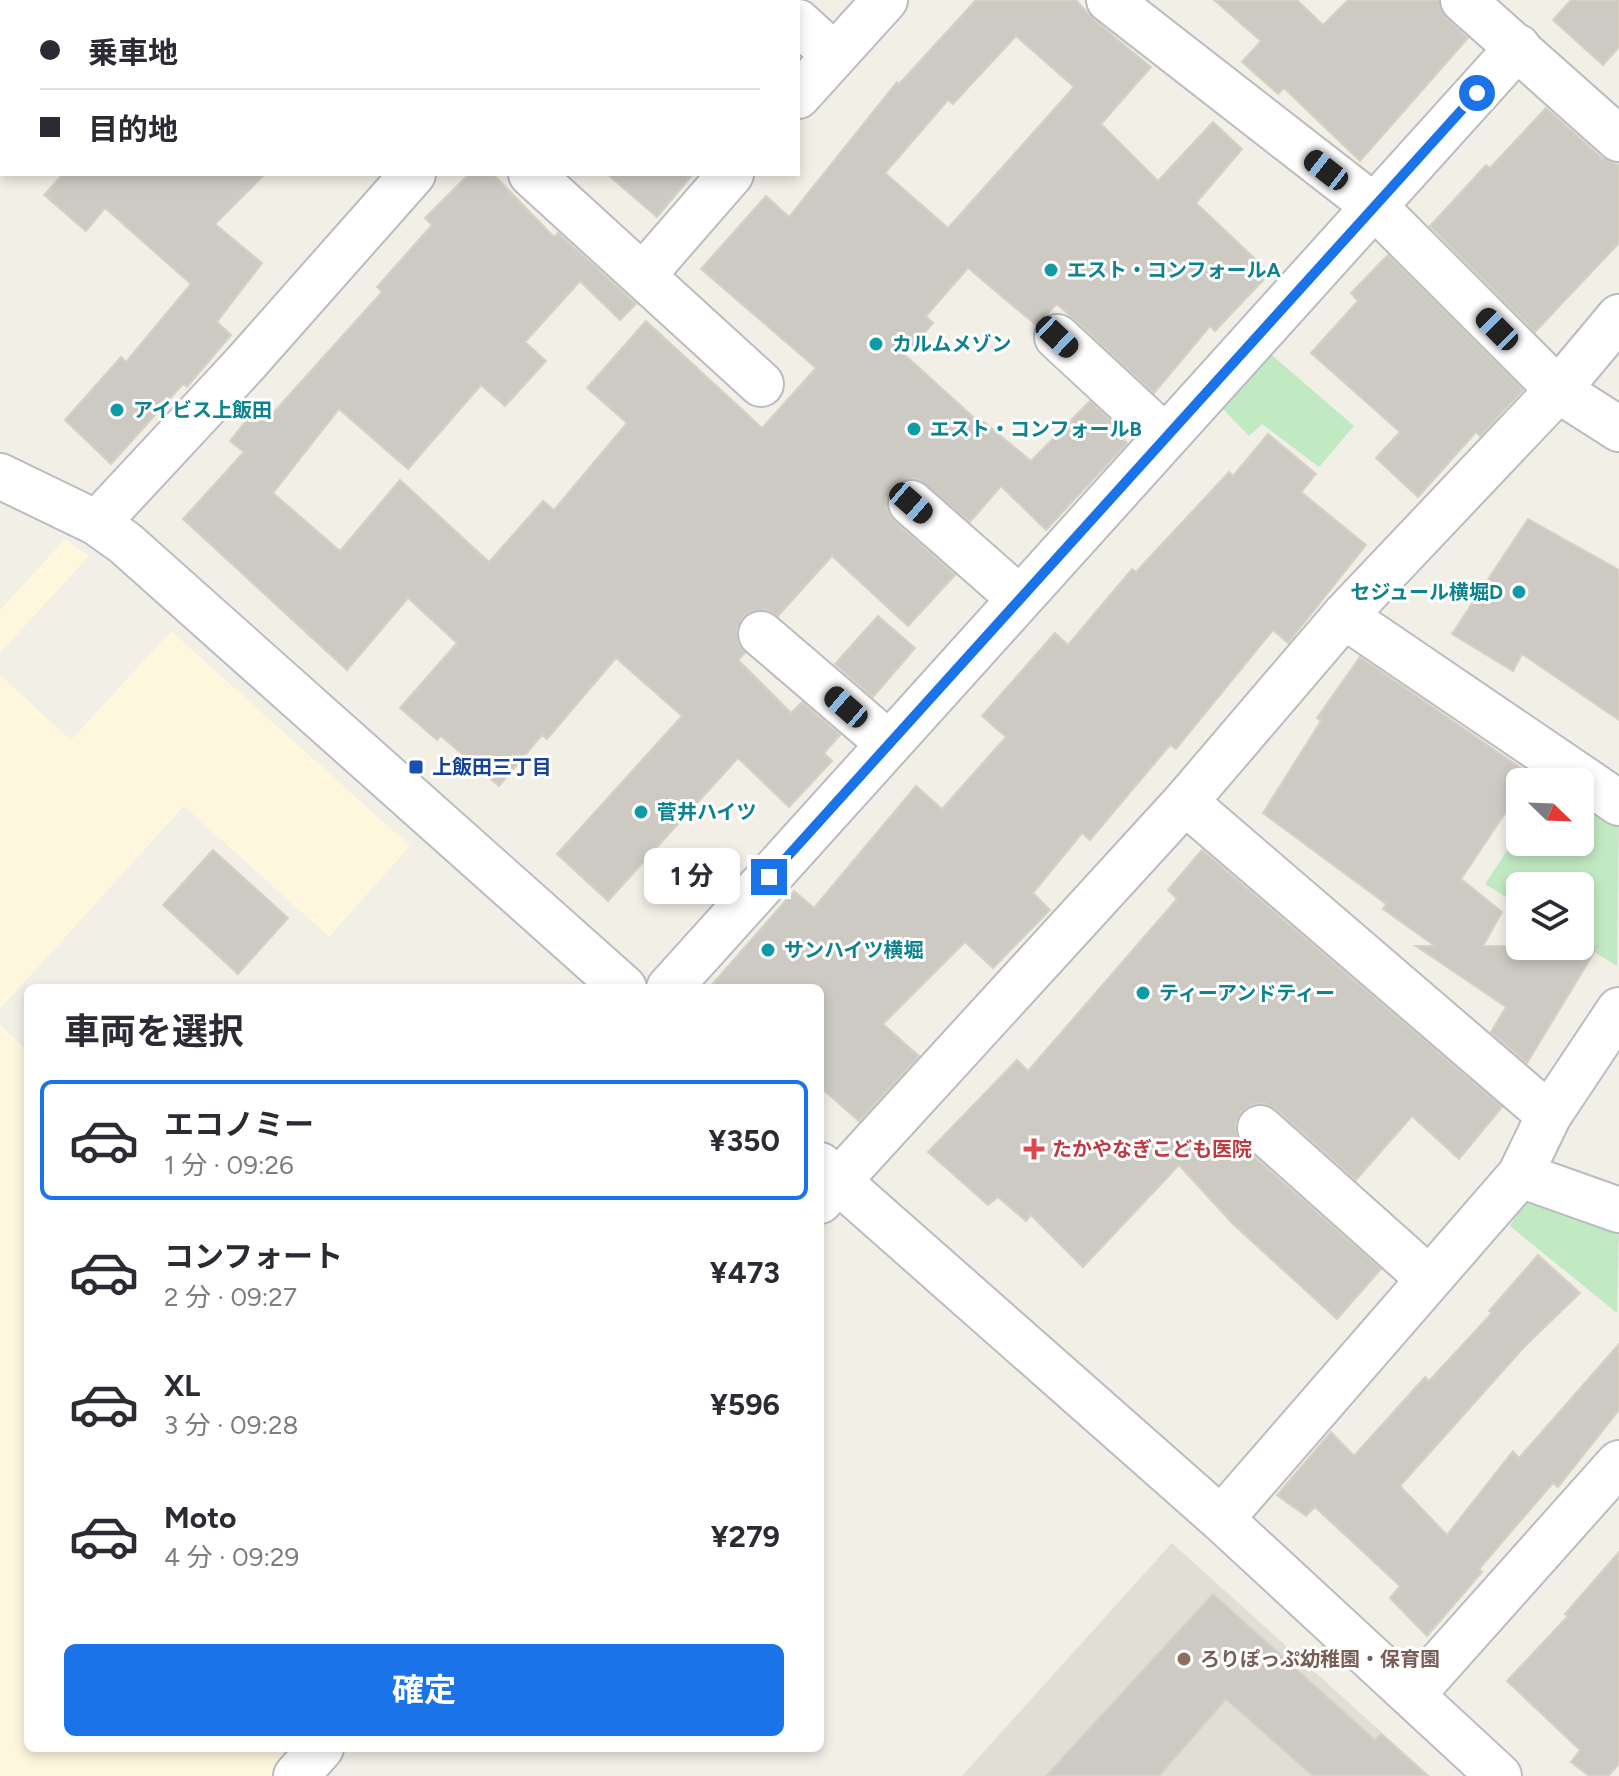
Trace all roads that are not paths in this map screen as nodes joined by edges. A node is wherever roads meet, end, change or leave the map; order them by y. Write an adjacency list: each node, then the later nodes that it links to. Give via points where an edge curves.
1 (885, 0): 6 (street)
2 (1109, 0): 12 (street)
3 (1463, 0): 5 (street)
4 (800, 24): 6 (street)
5 (1518, 47): 8 (street); 12 (street)
6 (833, 54): 7 (street)
7 (800, 94)
8 (1619, 139)
9 (411, 176): 22 (street)
10 (533, 176): 13 (street)
11 (729, 176): 13 (street)
12 (1375, 207): 17 (street); 19 (street)
13 (644, 274): 16 (street)
14 (1619, 317): 17 (street)
15 (1057, 337): 19 (street)
16 (761, 384)
17 (1558, 390): 18 (street); 24 (street)
18 (1619, 429)
19 (1165, 437): 23 (street)
20 (0, 476): 22 (street)
21 (911, 503): 23 (street)
22 (97, 523): 29 (street)
23 (1019, 598): 26 (street)
24 (1344, 616): 27 (street); 28 (street)
25 (761, 634): 26 (street)
26 (888, 743): 30 (street)
27 (1185, 802): 32 (street); 35 (street)
28 (1619, 803)
29 (620, 984)
30 (673, 984)
31 (1619, 1010): 32 (street)
32 (1549, 1115): 34 (street)
33 (1260, 1128): 37 (street)
34 (1520, 1175): 36 (street); 37 (street)
35 (826, 1182): 39 (street)
36 (1619, 1210)
37 (1429, 1279): 39 (street)
38 (1619, 1463): 40 (street)
39 (1221, 1519): 40 (street)
40 (1412, 1695): 43 (street)
41 (317, 1752): 42 (street)
42 (296, 1776)
43 (1499, 1776)

